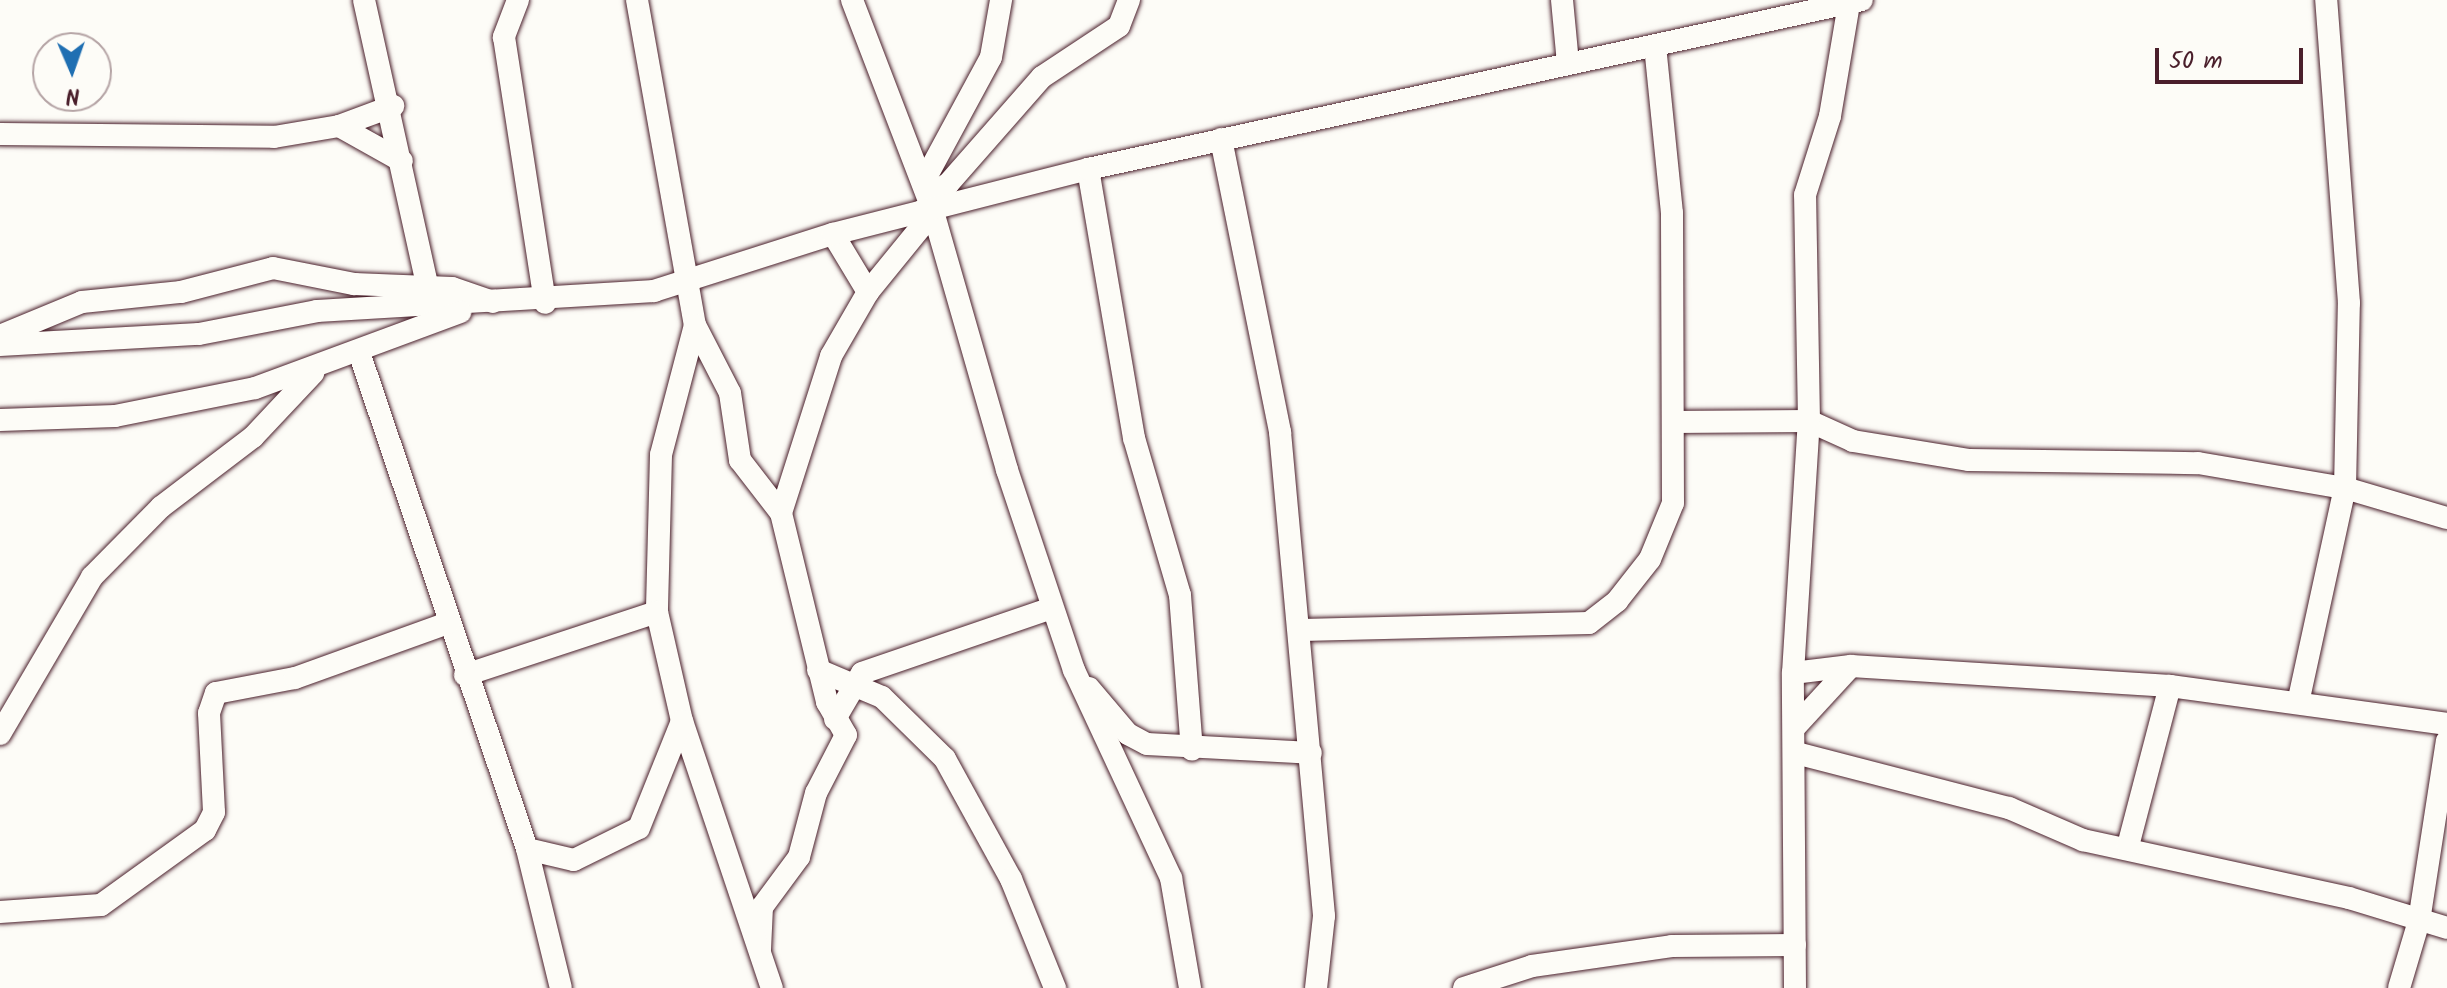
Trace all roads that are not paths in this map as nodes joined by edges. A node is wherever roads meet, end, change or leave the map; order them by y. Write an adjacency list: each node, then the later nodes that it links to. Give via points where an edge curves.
1 (364, 0): 14 (street)
2 (518, 0): 25 (street, via 504,37)
3 (637, 0): 22 (street)
4 (852, 0): 11 (street)
5 (868, 0): 11 (street)
6 (1001, 0): 20 (street, via 991,57)
7 (1129, 0): 20 (street, via 1119,26 1042,77 948,184)
8 (1562, 0): 13 (street)
9 (2326, 0): 35 (street, via 2349,303)
10 (1855, 2): 12 (street); 33 (street, via 1830,116 1805,195)
11 (861, 25): 20 (street)
12 (1655, 46): 13 (street); 34 (street, via 1672,213)
13 (1568, 63): 17 (street)
14 (393, 106): 15 (street); 18 (street)
15 (339, 126): 16 (street, via 274,137); 18 (street)
16 (0, 134)
17 (1221, 139): 19 (street); 41 (street, via 1280,432)
18 (402, 161): 23 (street)
19 (1088, 169): 20 (street); 56 (street, via 1134,438 1180,595)
20 (927, 199): 21 (street); 24 (street, via 916,235); 38 (street)
21 (833, 234): 22 (street); 24 (street)
22 (688, 283): 25 (street); 27 (street)
23 (427, 284): 26 (street, via 479,294); 28 (street, via 354,284 254,270 181,292 82,302)
24 (868, 292): 36 (street, via 816,393 797,478)
25 (545, 303): 26 (street)
26 (486, 305): 29 (street, via 317,311 199,334); 30 (street)
27 (695, 325): 36 (street, via 730,393 740,460); 39 (street, via 661,455)
28 (0, 336)
29 (0, 345)
30 (360, 355): 31 (street); 40 (street)
31 (314, 372): 32 (street, via 115,416); 54 (street, via 253,437 161,507 92,577)
32 (0, 420)
33 (1809, 421): 34 (street); 35 (street, via 1853,441 1969,460 2198,463); 45 (street)
34 (1673, 422): 41 (street, via 1673,503 1650,559 1617,601 1589,623)
35 (2345, 488): 37 (street); 49 (street)
36 (781, 513): 43 (street)
37 (2447, 518)
38 (1052, 608): 44 (street); 47 (street, via 879,665)
39 (657, 612): 46 (street); 51 (street)
40 (448, 623): 46 (street); 61 (street, via 295,678 216,693 209,713 212,823 101,905)
41 (1302, 630): 57 (street)
42 (1851, 666): 45 (street); 48 (street); 53 (street)
43 (818, 670): 47 (street); 50 (street)
44 (1074, 670): 56 (street, via 1128,734); 69 (street, via 1171,878)
45 (1793, 673): 53 (street)
46 (465, 675): 60 (street)
47 (852, 685): 50 (street); 68 (street, via 903,712 945,759 1011,879)
48 (2170, 686): 49 (street); 59 (street)
49 (2298, 703): 52 (street)
50 (835, 719): 65 (street, via 846,746 816,793 799,857 762,907)
51 (682, 721): 60 (street, via 639,828 574,860); 65 (street)
52 (2447, 724)
53 (1795, 727): 58 (street)
54 (0, 734)
55 (2447, 741): 62 (street)
56 (1192, 750): 57 (street)
57 (1311, 753): 70 (street, via 1324,916)
58 (1796, 753): 59 (street, via 2009,808 2083,840); 64 (street)
59 (2128, 846): 62 (street)
60 (527, 849): 66 (street)
61 (0, 912)
62 (2419, 921): 63 (street); 73 (street)
63 (2447, 928)
64 (1795, 945): 71 (street, via 1672,946 1532,966); 72 (street)
65 (760, 950): 67 (street)
66 (561, 988)
67 (772, 988)
68 (1055, 988)
69 (1190, 988)
70 (1316, 988)
71 (1464, 988)
72 (1795, 988)
73 (2399, 988)

